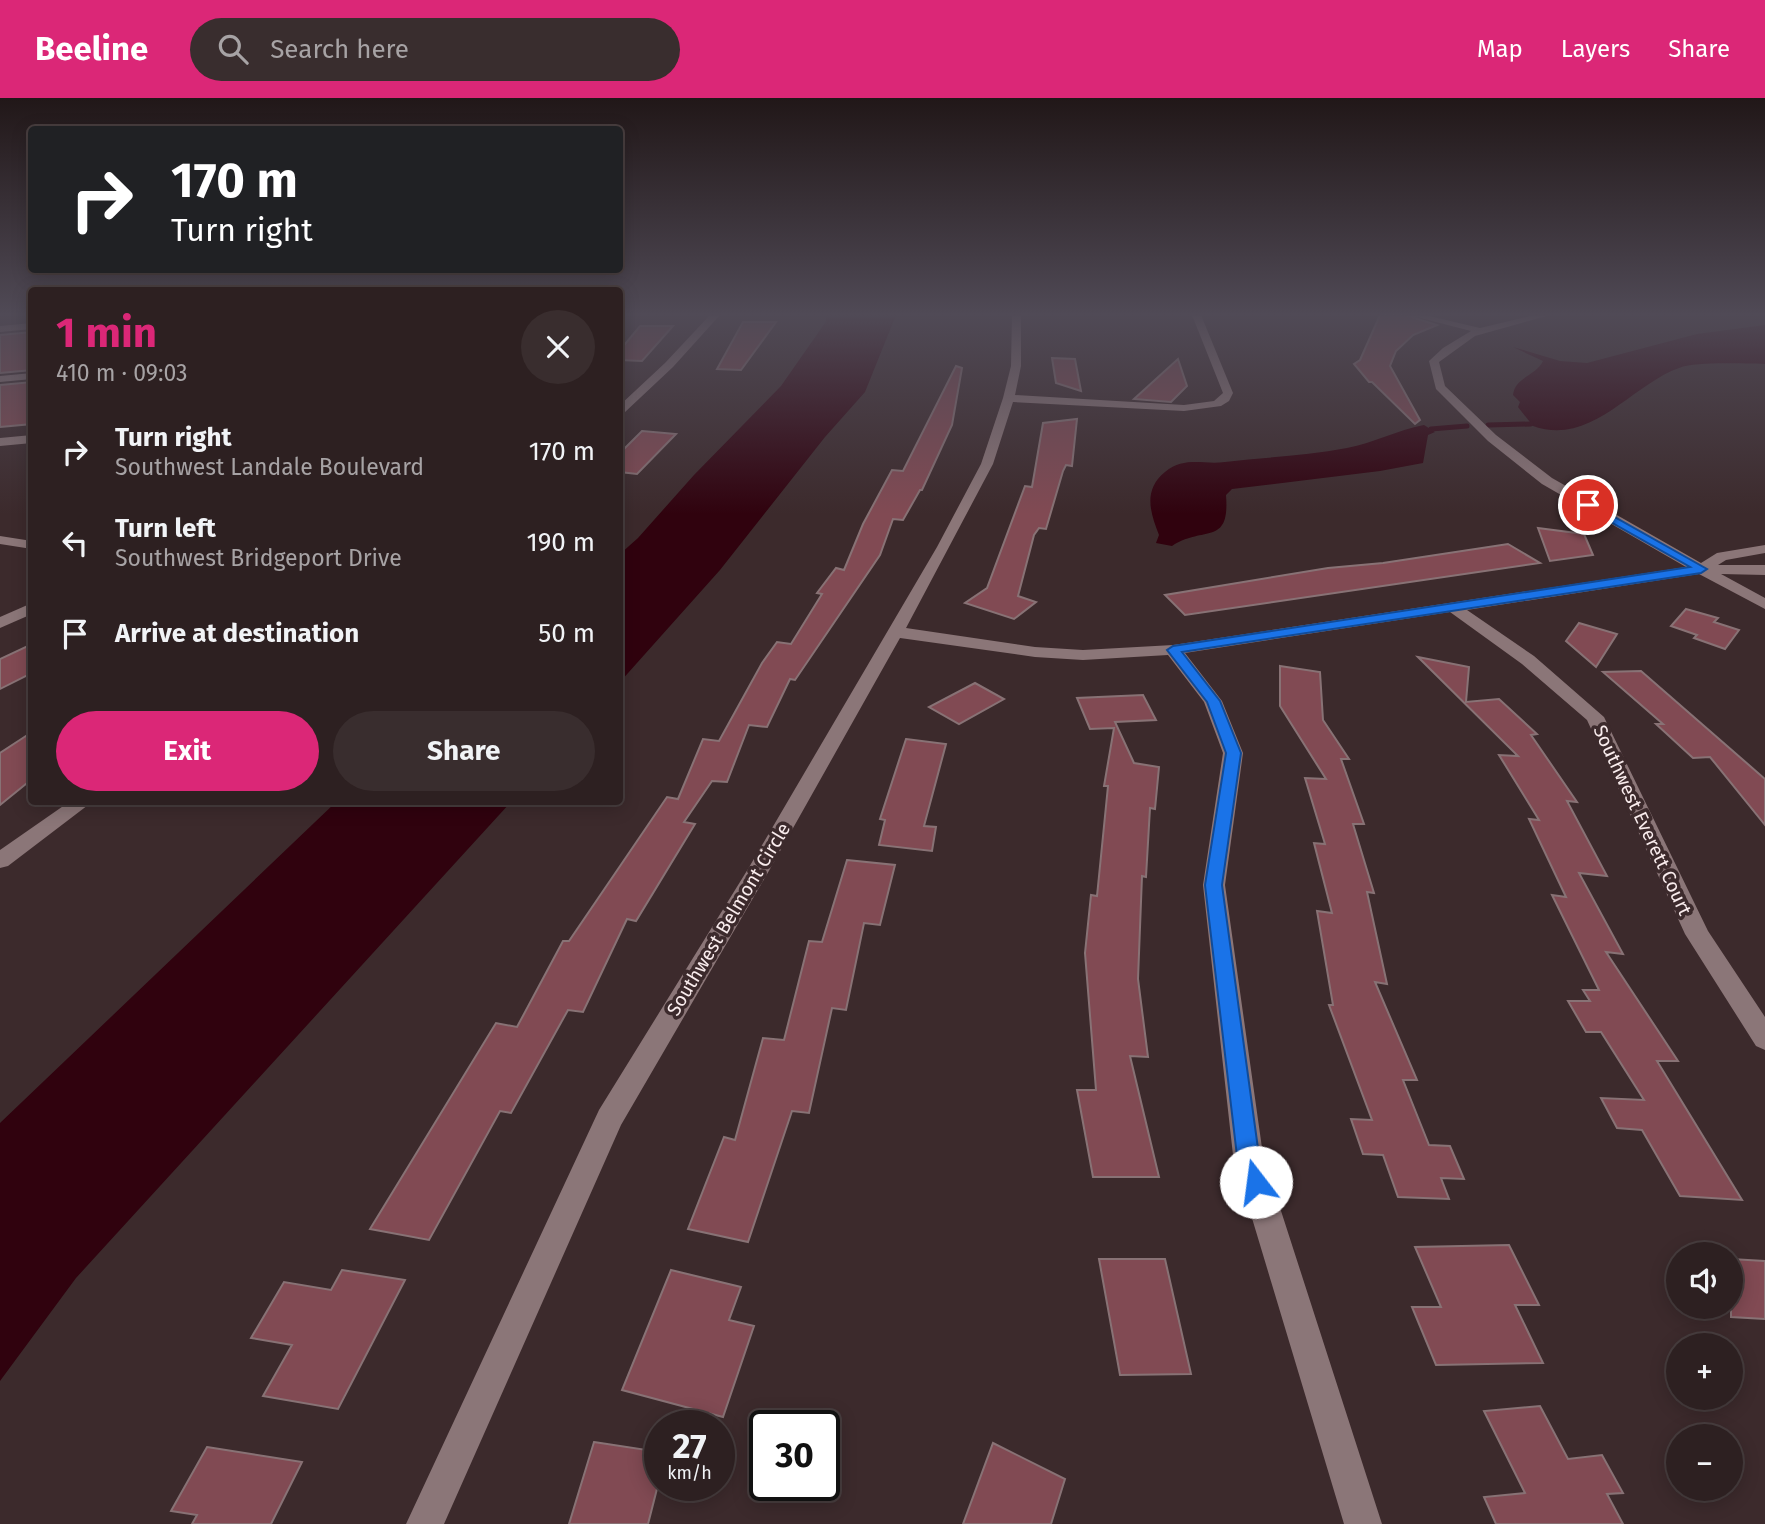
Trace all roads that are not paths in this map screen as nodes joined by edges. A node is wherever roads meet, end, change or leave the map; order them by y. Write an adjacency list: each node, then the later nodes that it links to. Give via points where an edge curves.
1 (651, 382): 6 (street)
2 (1013, 382): 5 (street, Southwest Belmont Circle)
3 (1223, 382): 5 (street, via 1228,393 1225,399 1184,408)
4 (1439, 382): 12 (street, via 1492,438 1547,481)
5 (1009, 398): 18 (street, Southwest Belmont Circle, via 987,464)
6 (623, 408)
7 (28, 439): 8 (street)
8 (0, 442)
9 (0, 540): 10 (street)
10 (28, 544)
11 (1765, 549): 12 (street, via 1722,556)
12 (1701, 569): 13 (street); 14 (street); 15 (street)
13 (1765, 569)
14 (1765, 604)
15 (1453, 607): 19 (street); 22 (street, Southwest Everett Court, via 1528,660 1595,717 1697,934)
16 (28, 610): 17 (street)
17 (0, 623)
18 (896, 632): 19 (street, via 1035,652); 23 (street, Southwest Belmont Circle, via 608,1119)
19 (1173, 650): 24 (street, via 1213,701 1233,753 1214,885 1248,1156)
20 (78, 805): 21 (street)
21 (0, 861)
22 (1765, 1039)
23 (425, 1524)
24 (1363, 1524)

